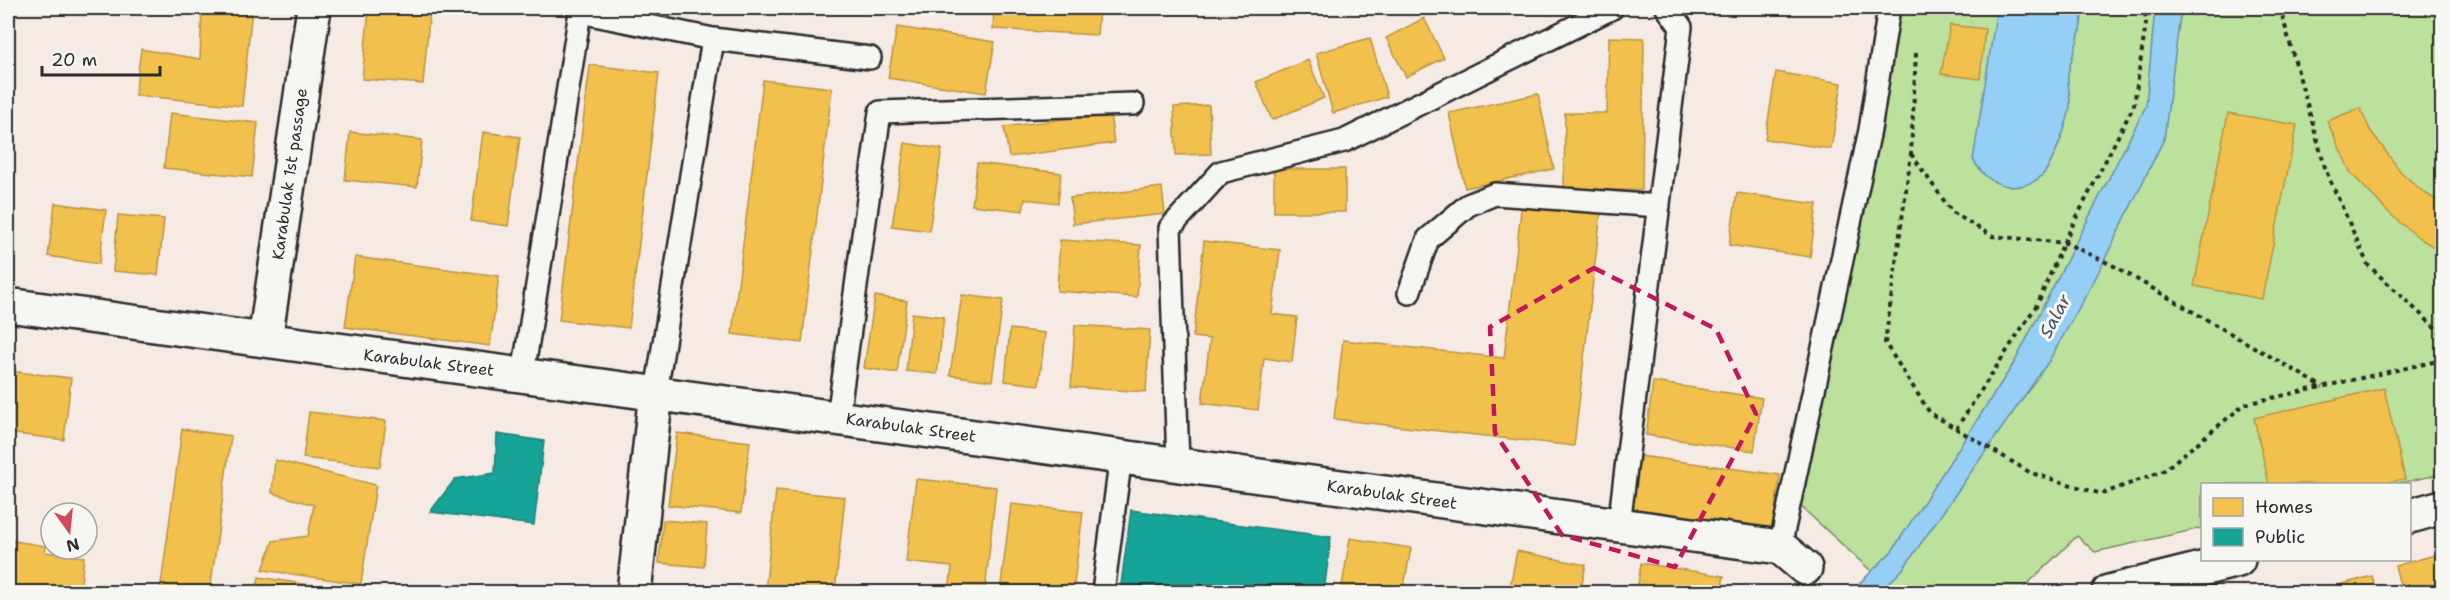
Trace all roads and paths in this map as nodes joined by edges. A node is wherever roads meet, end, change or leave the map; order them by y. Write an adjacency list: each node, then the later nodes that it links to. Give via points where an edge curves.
1 (314, 8): 17 (street, Karabulak 1st passage)
2 (1612, 8): 25 (lane, via 1344,141 1221,172 1170,228)
3 (1667, 8): 12 (lane, via 1681,27)
4 (1889, 8): 29 (lane, via 1870,130)
5 (2145, 8): 13 (path, via 2134,105)
6 (2280, 8): 16 (path, via 2326,171 2368,265)
7 (713, 39): 9 (lane); 19 (lane, via 580,12); 21 (lane)
8 (1917, 41): 11 (path)
9 (870, 58)
10 (1133, 104): 22 (lane, via 880,112)
11 (1911, 154): 13 (path, via 1952,212 1992,236); 23 (path, via 1885,343 1930,413)
12 (1659, 206): 14 (lane, via 1495,194 1468,205 1428,239); 28 (lane)
13 (2065, 242): 20 (path); 23 (path, via 2038,303)
14 (1409, 293)
15 (8, 305): 17 (street, Karabulak Street)
16 (2442, 334)
17 (265, 340): 19 (street, Karabulak Street)
18 (2442, 360): 20 (path)
19 (523, 374): 21 (street, Karabulak Street)
20 (2324, 387): 23 (path, via 2245,404 2163,471 2102,494 2031,473)
21 (656, 392): 22 (street, Karabulak Street); 32 (street)
22 (838, 417): 24 (street, Karabulak Street)
23 (1956, 429)
24 (1121, 456): 25 (street, Karabulak Street); 33 (lane)
25 (1178, 464): 28 (street, Karabulak Street)
26 (2442, 507): 27 (street)
27 (2411, 515)
28 (1619, 525): 29 (street, Karabulak Street)
29 (1780, 547): 31 (street)
30 (2234, 561): 34 (street)
31 (1805, 568)
32 (634, 592)
33 (1103, 592)
34 (2109, 592)

